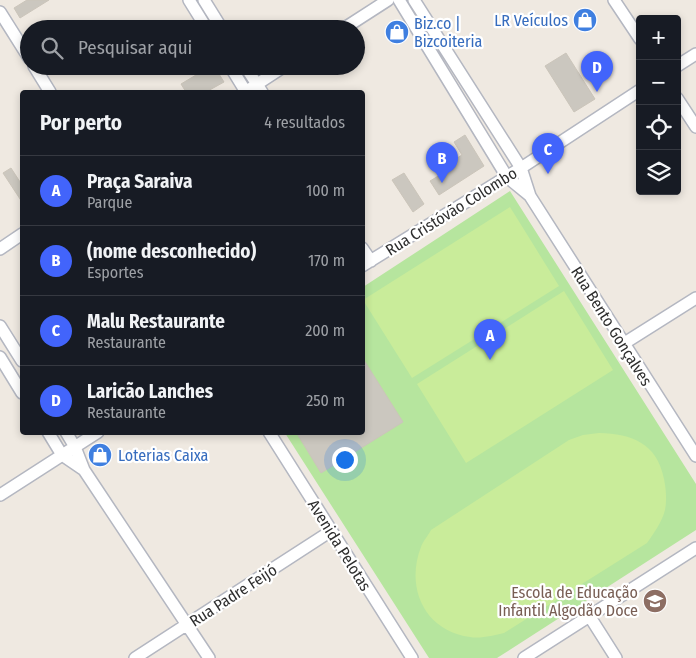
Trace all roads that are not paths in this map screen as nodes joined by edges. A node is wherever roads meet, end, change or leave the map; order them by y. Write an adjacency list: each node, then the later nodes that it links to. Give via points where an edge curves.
1 (189, 0): 9 (street)
2 (204, 0): 8 (street)
3 (388, 0): 12 (street)
4 (399, 0): 28 (street, Rua Bento Gonçalves)
5 (414, 0): 27 (street, Rua Bento Gonçalves)
6 (614, 0): 13 (street)
7 (0, 12): 14 (street)
8 (214, 16): 10 (street); 11 (street)
9 (202, 20)
10 (211, 20)
11 (216, 20)
12 (357, 20)
13 (636, 34)
14 (20, 44)
15 (696, 54): 16 (street)
16 (681, 63)
17 (40, 75): 22 (street)
18 (235, 75): 23 (street)
19 (250, 75): 21 (street)
20 (275, 75): 21 (street)
21 (259, 89)
22 (49, 90)
23 (244, 90)
24 (636, 93): 27 (street, Rua Cristóvão Colombo)
25 (681, 104): 26 (street)
26 (696, 127)
27 (521, 168): 28 (street, Rua Cristóvão Colombo); 29 (street, Rua Bento Gonçalves)
28 (507, 177): 29 (street, Rua Bento Gonçalves); 32 (street, Rua Cristóvão Colombo)
29 (530, 196): 35 (street, Rua Bento Gonçalves)
30 (20, 235): 31 (street)
31 (0, 249)
32 (367, 263)
33 (696, 298): 35 (street)
34 (0, 326): 37 (street)
35 (623, 344): 47 (street, Rua Bento Gonçalves)
36 (0, 357): 39 (street)
37 (20, 358)
38 (20, 362): 39 (street)
39 (8, 370): 40 (street)
40 (20, 390)
41 (50, 435): 46 (street)
42 (68, 435): 45 (street)
43 (93, 435): 45 (street)
44 (270, 435): 50 (street, Avenida Pelotas)
45 (75, 447): 46 (street); 48 (street)
46 (62, 455): 48 (street); 49 (street)
47 (696, 456)
48 (84, 470): 53 (street)
49 (0, 495)
50 (331, 531): 53 (street, Rua Padre Feijó); 56 (street, Avenida Pelotas)
51 (696, 548): 52 (street)
52 (590, 617): 57 (street); 58 (street)
53 (187, 624): 54 (street, Rua Padre Feijó); 55 (street)
54 (135, 658)
55 (209, 658)
56 (412, 658)
57 (524, 658)
58 (616, 658)

